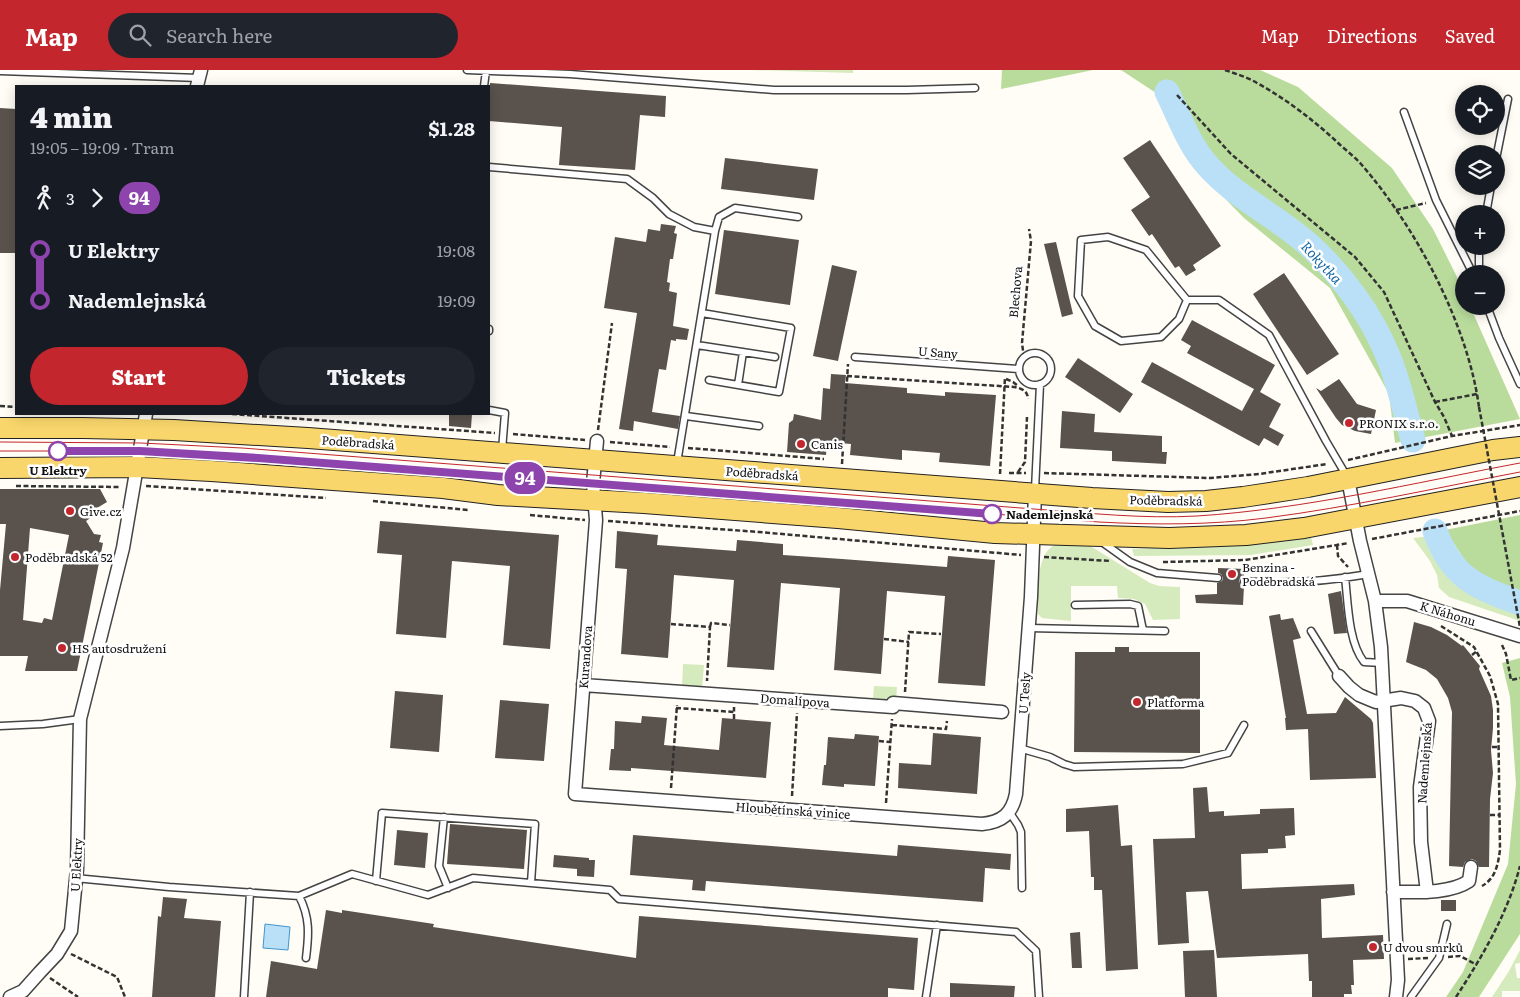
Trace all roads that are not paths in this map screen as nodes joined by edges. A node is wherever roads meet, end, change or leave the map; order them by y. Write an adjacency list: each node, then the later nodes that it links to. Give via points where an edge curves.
1 (0, 70): 4 (lane)
2 (467, 70): 3 (lane)
3 (486, 71): 5 (lane); 6 (lane, via 774,90)
4 (199, 78)
5 (484, 85)
6 (975, 88)
7 (1508, 99): 9 (lane)
8 (1404, 112): 13 (lane, via 1436,200)
9 (1499, 145)
10 (490, 167): 12 (lane, via 627,179 669,214 694,227)
11 (798, 217): 12 (lane, via 735,208 719,217)
12 (715, 231): 15 (lane)
13 (1469, 265)
14 (1187, 300): 14 (lane, via 1146,250 1108,237 1080,240 1078,296 1095,326 1121,341 1160,337 1179,319); 36 (lane, via 1219,300 1269,335)
15 (702, 313): 17 (lane); 25 (lane, via 791,328 779,392)
16 (1490, 315): 24 (lane)
17 (697, 345): 18 (lane); 27 (lane)
18 (743, 352): 19 (lane); 25 (lane)
19 (775, 357)
20 (852, 359): 21 (lane, U Sany)
21 (1019, 369): 23 (lane, via 1025,382); 23 (lane, via 1024,358 1033,354 1043,356 1047,359 1050,374)
22 (709, 380): 25 (lane)
23 (1040, 384): 39 (lane)
24 (1520, 384)
25 (738, 385)
26 (490, 410): 31 (lane, via 505,413)
27 (686, 416): 29 (lane); 34 (lane)
28 (144, 422): 30 (main road, Poděbradská); 31 (main road, Poděbradská, via 298,437); 37 (street, U Elektry)
29 (759, 426)
30 (0, 428)
31 (502, 443): 33 (main road, Poděbradská)
32 (1520, 447): 36 (main road, Poděbradská)
33 (596, 450): 34 (main road, Poděbradská); 40 (street, Kurandova)
34 (679, 457): 39 (main road, Poděbradská)
35 (0, 468): 37 (main road)
36 (1344, 470): 39 (main road, Poděbradská, via 1273,493 1206,501); 41 (street)
37 (136, 477): 40 (main road, via 433,487); 60 (street, U Elektry, via 123,548)
38 (1520, 487): 41 (main road)
39 (1034, 494): 42 (street, U Tesly)
40 (595, 511): 42 (main road, via 654,504 995,534); 57 (street, Kurandova)
41 (1356, 518): 43 (main road, via 1309,528 1246,535 1169,538); 44 (street)
42 (1033, 534): 43 (main road); 50 (street, U Tesly)
43 (1093, 535): 46 (lane, via 1130,562 1157,573)
44 (1362, 576): 45 (lane); 48 (street)
45 (1345, 577): 47 (lane, via 1297,582); 55 (lane, via 1351,629 1360,657 1364,662)
46 (1218, 578)
47 (1244, 581)
48 (1375, 601): 54 (street, K Náhonu, via 1407,601); 55 (street)
49 (1074, 605): 51 (lane, via 1138,606)
50 (1029, 628): 51 (lane); 63 (street, U Tesly)
51 (1142, 630): 52 (lane)
52 (1166, 631)
53 (1311, 632): 56 (lane)
54 (1520, 636)
55 (1382, 663): 58 (street)
56 (1338, 676): 58 (street, Nademlejnská, via 1359,695 1376,702)
57 (583, 685): 59 (street, Domalípova); 64 (street, Kurandova)
58 (1384, 700): 74 (street); 75 (street, Nademlejnská, via 1401,698 1415,701 1424,708 1429,721 1420,787 1421,842)
59 (1002, 712)
60 (80, 719): 62 (lane); 68 (street, U Elektry)
61 (1244, 725): 63 (lane, via 1228,754 1183,764 1074,767 1050,756)
62 (0, 726)
63 (1019, 748): 65 (street, U Tesly, via 1015,802)
64 (575, 794): 65 (street, Hloubětínská vinice, via 982,824 992,823)
65 (1010, 813): 72 (lane, via 1020,832)
66 (444, 817): 69 (lane, via 382,814); 70 (lane, via 535,824); 71 (lane, via 439,866)
67 (1472, 867): 75 (street, via 1469,881 1461,886)
68 (76, 878): 73 (lane); 80 (street, U Elektry, via 71,931 60,949 23,991)
69 (376, 881): 71 (lane, via 428,895); 76 (lane, via 352,874)
70 (531, 883): 71 (lane, via 473,878); 78 (lane, via 610,890 619,899)
71 (448, 888)
72 (1022, 888)
73 (250, 892): 76 (lane); 81 (lane)
74 (1393, 892): 75 (street); 84 (street)
75 (1427, 892)
76 (299, 896): 79 (lane, via 305,907 310,933)
77 (1447, 924): 85 (lane, via 1438,958)
78 (937, 925): 82 (lane); 83 (lane, via 1016,932 1036,951)
79 (306, 958)
80 (10, 997)
81 (244, 997)
82 (926, 997)
83 (1039, 997)
84 (1396, 997)
85 (1412, 997)

